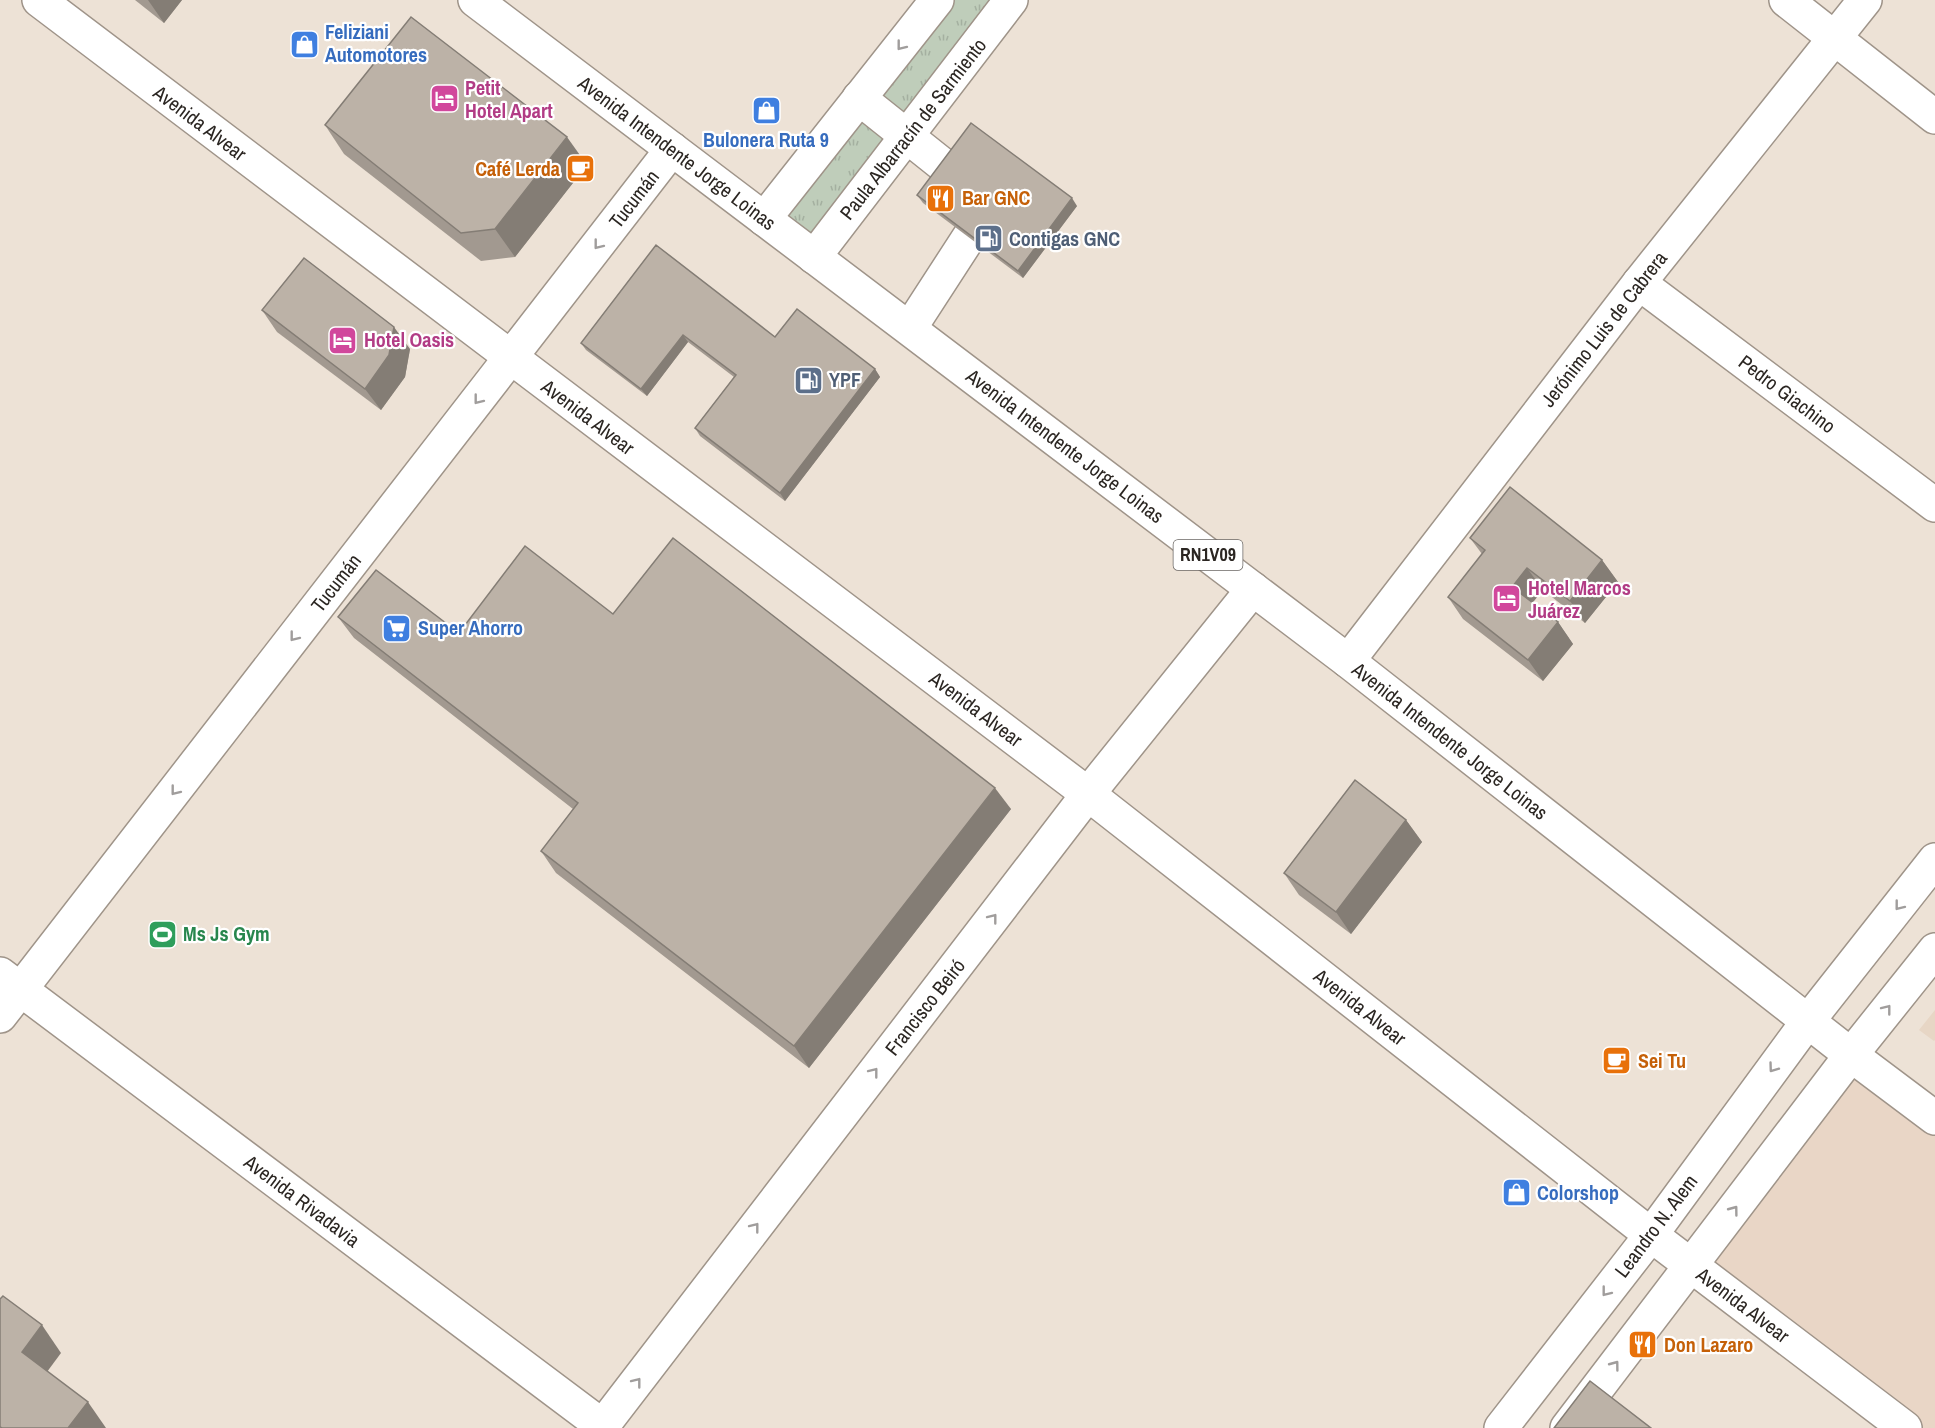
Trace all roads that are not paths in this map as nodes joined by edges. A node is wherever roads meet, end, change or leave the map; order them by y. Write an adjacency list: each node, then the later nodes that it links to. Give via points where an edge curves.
1 (39, 0): 18 (street, Avenida Alvear)
2 (475, 0): 11 (street, Avenida Intendente Jorge Loinas / RN1V09)
3 (937, 0): 8 (street, one-way to 8)
4 (1011, 0): 10 (street, Paula Albarracín de Sarmiento)
5 (1786, 0): 7 (street)
6 (1865, 0): 7 (street, Jerónimo Luis de Cabrera)
7 (1836, 38): 9 (street); 16 (street, Jerónimo Luis de Cabrera)
8 (860, 98): 10 (street); 13 (street)
9 (1935, 117)
10 (907, 135): 12 (street); 15 (street, Paula Albarracín de Sarmiento)
11 (672, 149): 13 (street, Avenida Intendente Jorge Loinas / RN1V09); 18 (street, Tucumán, one-way to 18)
12 (948, 169)
13 (765, 219): 15 (street, Avenida Intendente Jorge Loinas / RN1V09)
14 (969, 237): 17 (street)
15 (814, 257): 17 (street, Avenida Intendente Jorge Loinas / RN1V09)
16 (1640, 283): 19 (street, Pedro Giachino); 21 (street, Jerónimo Luis de Cabrera)
17 (910, 328): 20 (street, Avenida Intendente Jorge Loinas / RN1V09)
18 (510, 358): 22 (street, Avenida Alvear); 25 (street, Tucumán, one-way to 25)
19 (1935, 505)
20 (1253, 589): 21 (street, Avenida Intendente Jorge Loinas / RN1V09); 22 (street, Francisco Beiró)
21 (1347, 661): 27 (street, Avenida Intendente Jorge Loinas / RN1V09)
22 (1088, 794): 30 (street, Avenida Alvear); 32 (street, Francisco Beiró, one-way to 22)
23 (1935, 860): 27 (street, Leandro N. Alem, one-way to 27)
24 (1935, 950): 28 (street, one-way to 24)
25 (10, 982): 26 (street, Tucumán); 32 (street, Avenida Rivadavia)
26 (0, 1016)
27 (1808, 1021): 28 (street, Avenida Intendente Jorge Loinas / RN1V09); 30 (street, Leandro N. Alem, one-way to 30)
28 (1851, 1055): 29 (street, Avenida Intendente Jorge Loinas / RN1V09); 31 (street, one-way to 28)
29 (1935, 1118)
30 (1651, 1235): 31 (street, Avenida Alvear); 33 (street, Leandro N. Alem, one-way to 33)
31 (1691, 1266): 34 (street, one-way to 31); 35 (street, Avenida Alvear)
32 (603, 1427)
33 (1500, 1428)
34 (1567, 1428)
35 (1905, 1428)

